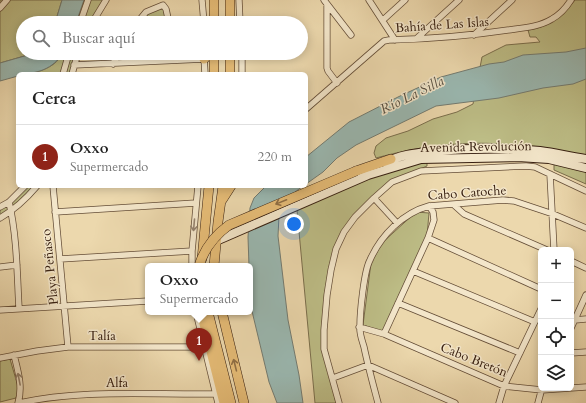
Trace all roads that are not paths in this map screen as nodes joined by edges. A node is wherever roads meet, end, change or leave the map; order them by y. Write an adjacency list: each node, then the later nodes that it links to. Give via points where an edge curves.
1 (7, 0): 14 (street)
2 (88, 0): 15 (street)
3 (106, 0): 16 (street)
4 (202, 0): 19 (street)
5 (214, 0): 20 (main road)
6 (230, 0): 21 (main road)
7 (369, 0): 23 (street)
8 (405, 0): 23 (street)
9 (459, 0): 26 (street)
10 (512, 0): 25 (street)
11 (572, 0): 25 (street, Bahía de Las Islas, via 563,11 540,25)
12 (240, 1): 22 (street)
13 (326, 2): 24 (street); 44 (street, via 327,68)
14 (0, 7)
15 (82, 16)
16 (96, 16)
17 (143, 16): 18 (street, via 163,5)
18 (168, 16)
19 (203, 16)
20 (214, 16)
21 (230, 16)
22 (240, 16)
23 (383, 20): 27 (street)
24 (351, 35)
25 (473, 35): 26 (street, Bahía de Las Islas)
26 (415, 39): 27 (street, Bahía de Las Islas)
27 (395, 40): 44 (street, Bahía de Las Islas, via 384,41)
28 (68, 60): 38 (street)
29 (76, 60): 37 (street)
30 (115, 60): 36 (street)
31 (154, 60): 36 (street)
32 (206, 60): 40 (street)
33 (214, 60): 41 (main road)
34 (230, 60): 42 (main road)
35 (242, 60): 43 (street)
36 (112, 64): 37 (street)
37 (74, 66): 39 (street)
38 (64, 72)
39 (72, 72)
40 (205, 72)
41 (214, 72)
42 (230, 72)
43 (242, 72)
44 (337, 83): 45 (street, Bahía de Las Islas)
45 (308, 107)
46 (586, 159): 47 (main road, Avenida Revolución, via 515,149 475,149 420,152)
47 (391, 160): 50 (main road, Avenida Revolución); 83 (main road, one-way to 83, bridge, via 356,171 229,225 213,240)
48 (586, 168): 50 (main road, Avenida Revolución, via 537,158 441,158 422,159)
49 (550, 174): 58 (street); 59 (street, via 526,166 425,170 392,182); 69 (street)
50 (368, 175): 74 (main road, Avenida Revolución)
51 (23, 188): 61 (street)
52 (35, 188): 67 (street)
53 (53, 188): 68 (street, Playa Peñasco)
54 (198, 188): 63 (street)
55 (209, 188): 62 (main road)
56 (223, 188): 60 (main road)
57 (230, 188): 60 (main road)
58 (586, 191)
59 (374, 198): 72 (street); 115 (street, via 344,232 336,249 331,270 324,349)
60 (221, 201): 71 (main road)
61 (9, 202): 66 (street); 67 (street)
62 (207, 202): 76 (main road, via 210,210 211,236); 84 (main road)
63 (196, 203): 68 (street); 79 (street, one-way to 79)
64 (454, 205): 65 (street, Cabo Catoche); 69 (street, Cabo Catoche, via 514,201); 77 (street, via 464,214)
65 (429, 206): 72 (street, Cabo Catoche, via 418,209); 75 (street, via 434,220)
66 (0, 207)
67 (11, 212): 70 (street); 86 (street)
68 (55, 212): 80 (street, Playa Peñasco)
69 (553, 214): 73 (street, Cabo Catoche); 78 (street)
70 (0, 218)
71 (220, 223): 74 (main road); 76 (main road)
72 (397, 223): 105 (street, Cabo Catoche, via 380,242 369,260)
73 (586, 228)
74 (240, 230): 76 (main road, Avenida Revolución)
75 (428, 238): 89 (street); 90 (street)
76 (216, 241): 85 (main road)
77 (540, 247)
78 (554, 247)
79 (192, 250): 80 (street); 82 (street)
80 (60, 258): 94 (street, Playa Peñasco)
81 (574, 262): 88 (street)
82 (192, 263)
83 (200, 263)
84 (202, 263)
85 (214, 263)
86 (17, 265): 87 (street); 95 (street)
87 (0, 267)
88 (586, 268)
89 (413, 271): 93 (street); 104 (street)
90 (538, 288)
91 (586, 295): 103 (street)
92 (145, 301): 94 (street)
93 (398, 303): 106 (street); 110 (street)
94 (65, 306): 95 (street); 107 (street, Playa Peñasco)
95 (19, 308): 96 (street)
96 (0, 310)
97 (197, 315): 108 (street)
98 (202, 315): 124 (main road)
99 (209, 315): 125 (main road)
100 (223, 315): 126 (main road, one-way to 100)
101 (538, 316): 104 (street)
102 (586, 319): 103 (street)
103 (575, 320)
104 (535, 322): 110 (street)
105 (359, 327): 106 (street, Cabo Bretón); 114 (street, Cabo Catoche)
106 (384, 334): 116 (street, Cabo Bretón)
107 (68, 347): 108 (street, Talía); 112 (street, Talía)
108 (205, 347): 121 (street)
109 (586, 352): 111 (street)
110 (520, 353): 116 (street)
111 (574, 353)
112 (14, 355): 113 (street, Talía); 122 (street, one-way to 112, via 21,385)
113 (0, 358)
114 (368, 365): 115 (street); 128 (street, Cabo Catoche); 129 (street)
115 (333, 378): 127 (street)
116 (504, 386): 119 (street, Cabo Bretón); 130 (street)
117 (574, 388): 118 (street, Cabo Bretón)
118 (586, 388)
119 (538, 389)
120 (541, 391): 131 (street)
121 (216, 394): 122 (street, Alfa, via 73,395); 123 (street)
122 (19, 403)
123 (218, 403)
124 (224, 403)
125 (231, 403)
126 (244, 403)
127 (339, 403)
128 (378, 403)
129 (455, 403)
130 (499, 403)
131 (538, 403)

